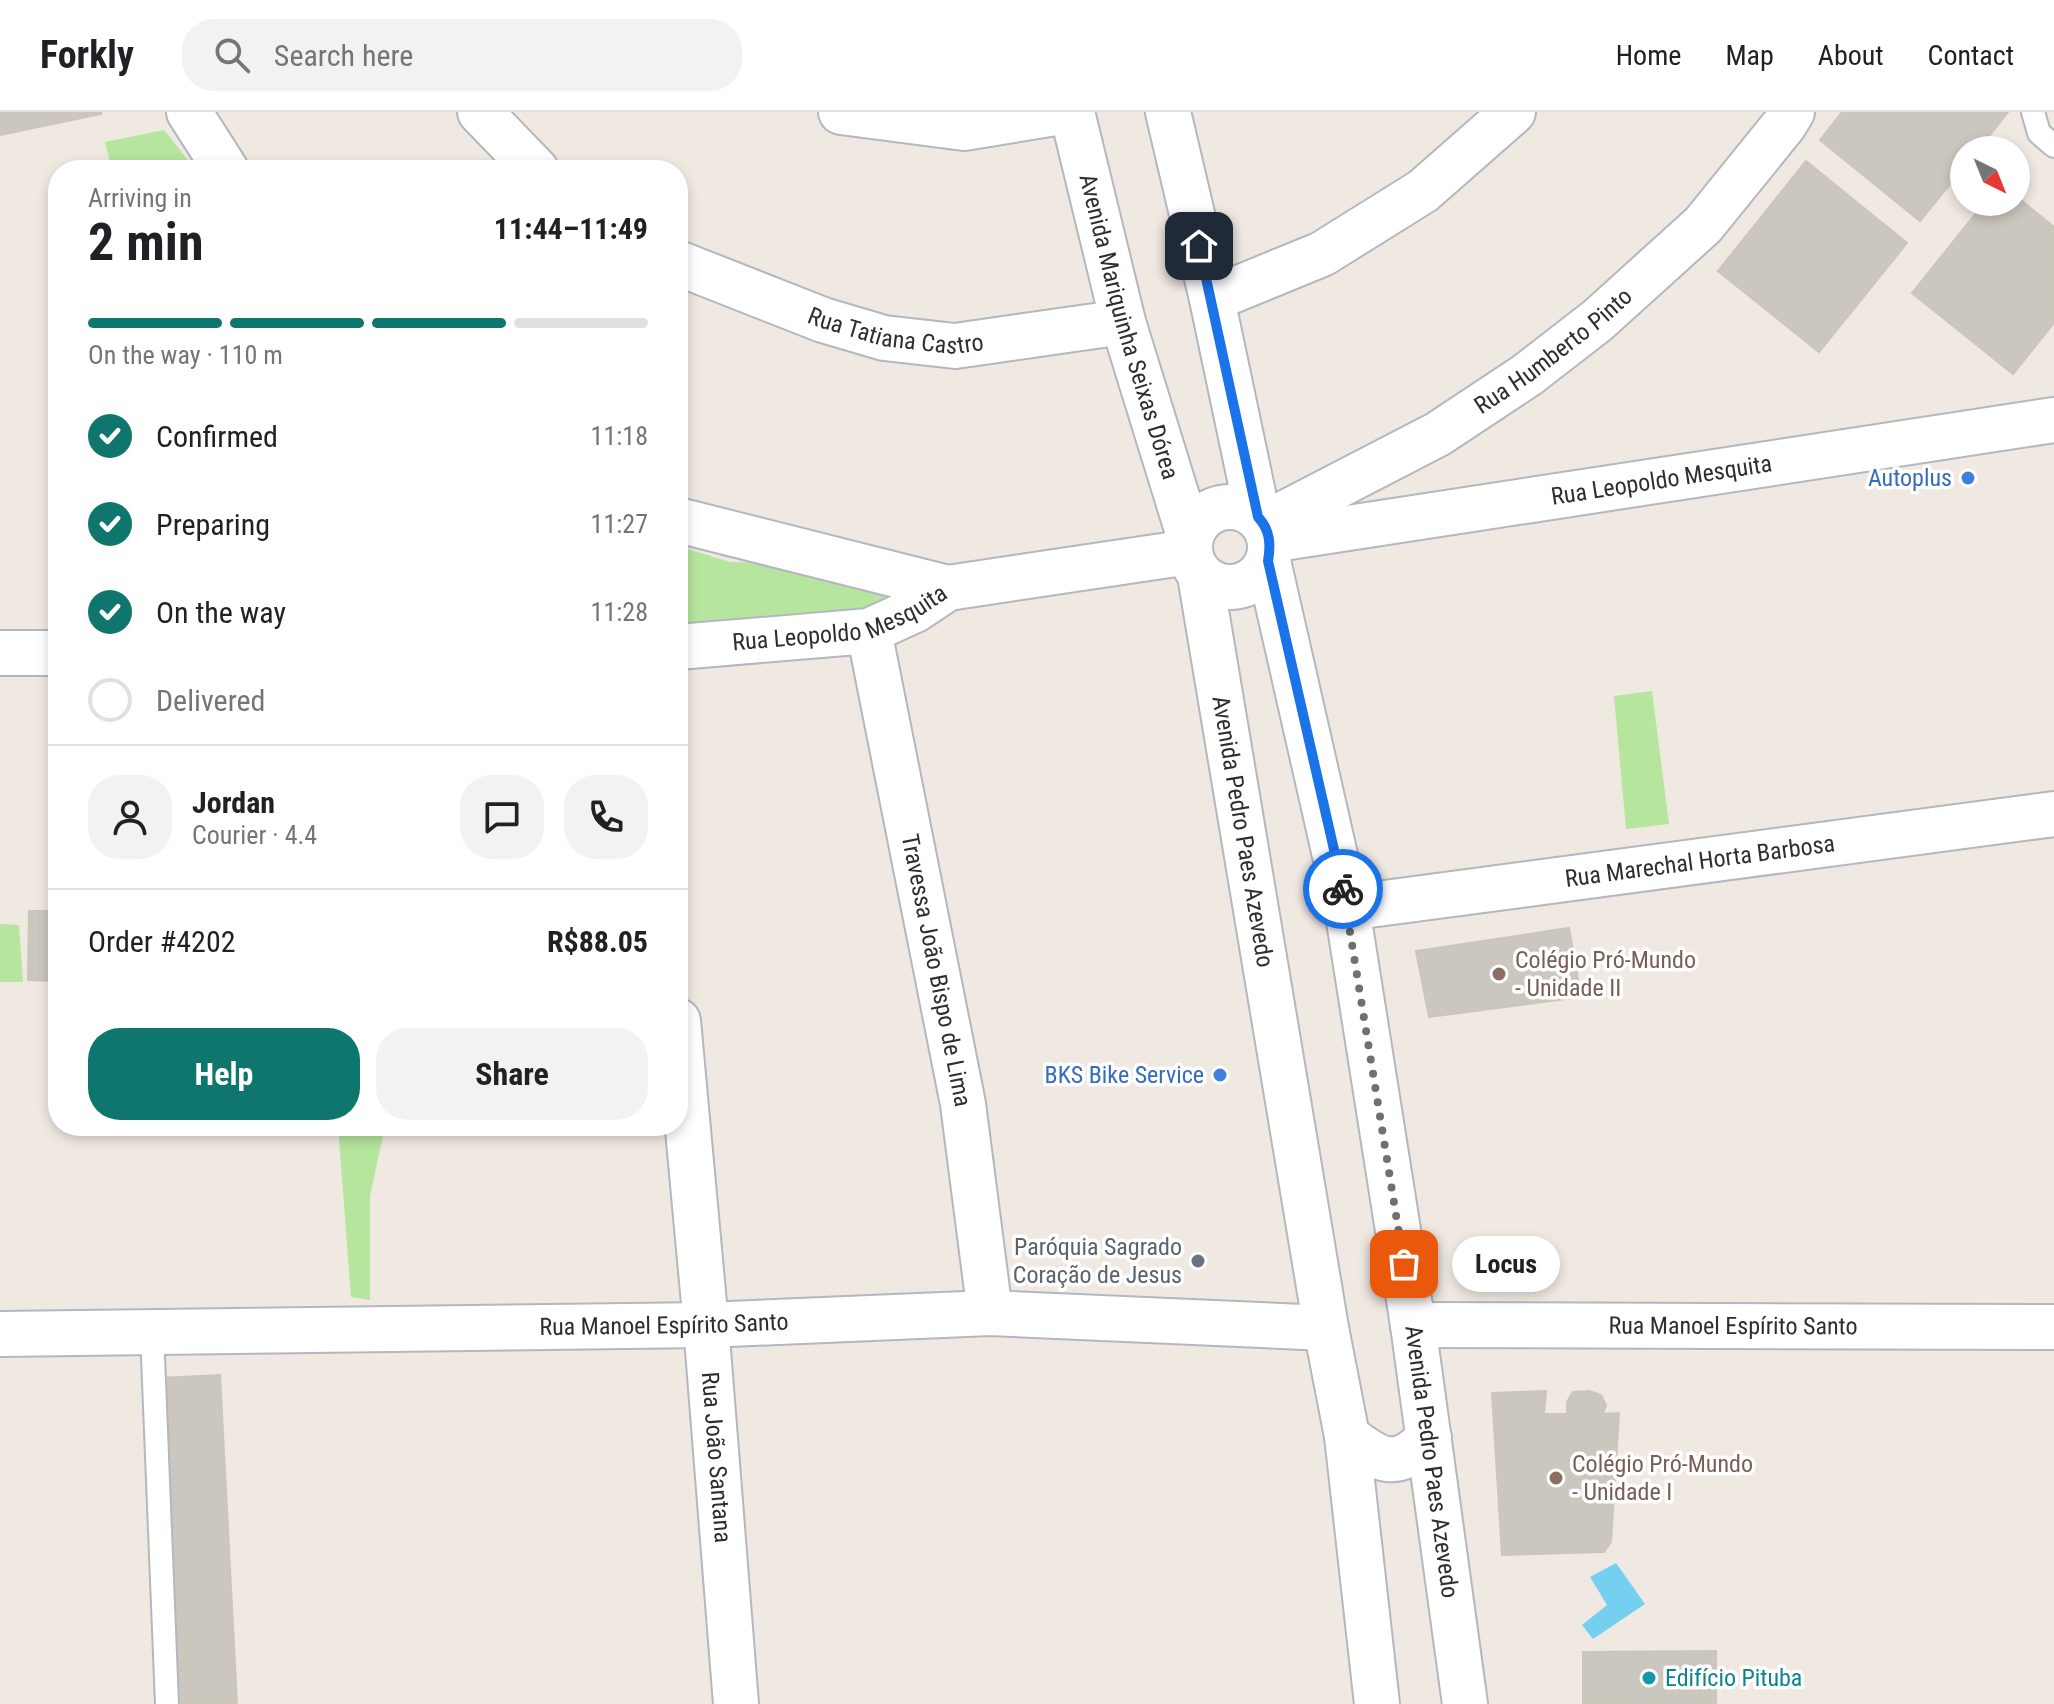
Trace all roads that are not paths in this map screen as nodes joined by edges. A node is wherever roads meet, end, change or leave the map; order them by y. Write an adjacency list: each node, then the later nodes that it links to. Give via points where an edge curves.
1 (189, 112): 11 (street)
2 (480, 112): 12 (street)
3 (841, 112): 4 (street, via 964,128)
4 (1061, 112)
5 (1072, 112): 15 (street, Avenida Mariquinha Seixas Dórea)
6 (1168, 112): 14 (street)
7 (1513, 112): 14 (street, via 1411,199 1322,254)
8 (1792, 112): 18 (street, Rua Humberto Pinto, via 1703,225 1598,320 1438,434)
9 (2033, 112): 10 (lane, via 2039,133)
10 (2054, 146)
11 (220, 160)
12 (526, 160)
13 (688, 267): 15 (street, Rua Tatiana Castro, via 884,338 955,346)
14 (1212, 299): 18 (street)
15 (1123, 322): 19 (street, Avenida Mariquinha Seixas Dórea)
16 (2054, 420): 18 (street, Rua Leopoldo Mesquita)
17 (688, 523): 20 (street)
18 (1265, 535): 19 (street, via 1247,510 1223,506 1202,517); 19 (street, via 1262,571 1243,585 1220,586); 26 (street, Avenida Pedro Paes Azevedo)
19 (1193, 555): 20 (street, Rua Leopoldo Mesquita); 32 (street, Avenida Pedro Paes Azevedo)
20 (948, 588): 21 (street, Rua Leopoldo Mesquita)
21 (869, 631): 22 (street, Rua Leopoldo Mesquita); 28 (street, Travessa João Bispo de Lima, via 963,1104)
22 (688, 646)
23 (0, 653): 24 (street)
24 (48, 653)
25 (2054, 814): 26 (street, Rua Marechal Horta Barbosa)
26 (1347, 908): 30 (street, Avenida Pedro Paes Azevedo)
27 (688, 1130): 29 (street, Rua João Santana)
28 (990, 1313): 29 (street, Rua Manoel Espírito Santo); 32 (street, Rua Manoel Espírito Santo)
29 (706, 1325): 33 (street, Rua Manoel Espírito Santo); 38 (street, Rua João Santana)
30 (1413, 1325): 31 (street, Rua Manoel Espírito Santo); 36 (street, Avenida Pedro Paes Azevedo)
31 (2054, 1327)
32 (1326, 1328): 35 (street, Avenida Pedro Paes Azevedo)
33 (152, 1332): 34 (street, Rua Manoel Espírito Santo); 37 (lane)
34 (0, 1334)
35 (1347, 1436): 36 (street, via 1386,1460 1404,1459); 39 (street, Avenida Pedro Paes Azevedo)
36 (1429, 1438): 40 (street, Avenida Pedro Paes Azevedo)
37 (167, 1704)
38 (736, 1704)
39 (1377, 1704)
40 (1465, 1704)

